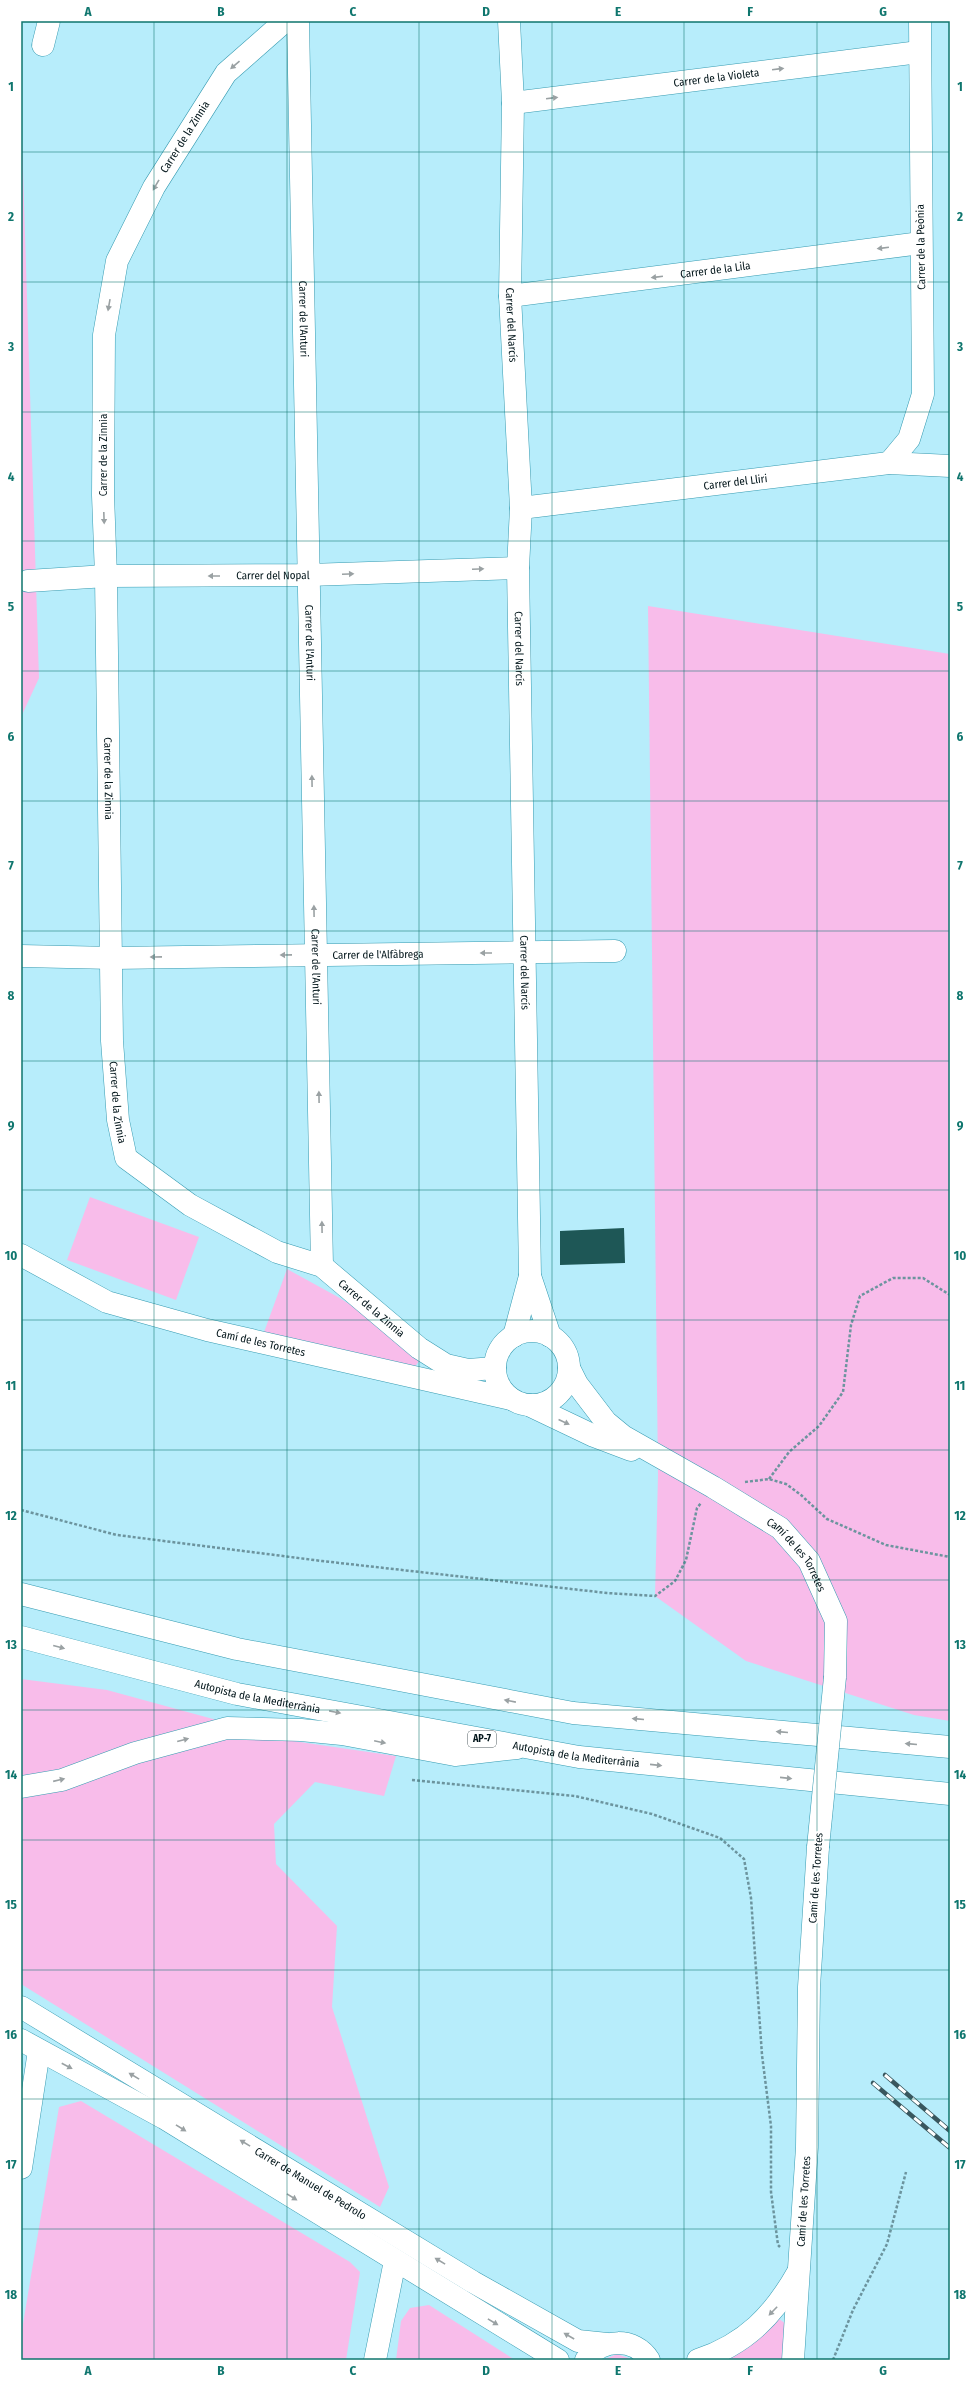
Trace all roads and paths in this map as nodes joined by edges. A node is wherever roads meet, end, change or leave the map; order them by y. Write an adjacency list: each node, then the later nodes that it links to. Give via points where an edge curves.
1 (49, 21): 7 (main road)
2 (285, 21): 6 (main road, Carrer de la Zinnia)
3 (298, 21): 8 (main road, Carrer de l'Anturi)
4 (509, 21): 10 (main road, Carrer del Narcís)
5 (920, 21): 9 (main road, Carrer de la Peònia)
6 (260, 43): 8 (main road, via 286,45); 18 (main road, Carrer de la Zinnia, one-way to 18, via 226,73 154,187 117,261 104,336 103,495)
7 (43, 45)
8 (299, 52): 17 (main road, Carrer de l'Anturi)
9 (919, 52): 10 (main road, Carrer de la Violeta, one-way to 9); 11 (main road, Carrer de la Peònia)
10 (513, 102): 12 (main road, Carrer del Narcís)
11 (922, 243): 12 (main road, Carrer de la Lila, one-way to 12); 13 (main road, Carrer de la Peònia, via 923,394 909,439)
12 (510, 296): 15 (main road, Carrer del Narcís)
13 (889, 463): 14 (main road, Carrer del Lliri); 15 (main road, Carrer del Lliri)
14 (950, 466)
15 (521, 508): 16 (main road, Carrer del Narcís)
16 (518, 568): 17 (main road, Carrer del Nopal, one-way to 16); 21 (main road, Carrer del Narcís)
17 (309, 575): 18 (main road, Carrer del Nopal, one-way to 18); 22 (main road, Carrer de l'Anturi, one-way to 17)
18 (106, 576): 19 (main road, Carrer del Nopal); 24 (main road, Carrer de la Zinnia)
19 (28, 581)
20 (615, 951): 21 (main road, Carrer de l'Alfàbrega)
21 (525, 953): 22 (main road, Carrer de l'Alfàbrega, one-way to 22); 27 (main road, Carrer del Narcís)
22 (315, 954): 24 (main road, Carrer de l'Alfàbrega, one-way to 24); 26 (main road, Carrer de l'Anturi, one-way to 22)
23 (21, 956): 24 (main road, Carrer de l'Alfàbrega)
24 (113, 958): 26 (main road, Carrer de la Zinnia, via 112,1041 118,1120 126,1158 190,1206 277,1252)
25 (21, 1255): 33 (main road, Camí de les Torretes, via 107,1302 207,1330)
26 (322, 1266): 31 (main road, Carrer de la Zinnia, via 419,1348 446,1365 468,1370)
27 (530, 1276): 29 (main road, Carrer del Narcís); 30 (main road, Carrer del Narcís)
28 (950, 1295): 37 (path, via 923,1278 893,1278 860,1296 851,1325 842,1392 819,1426 789,1452 769,1479 786,1484 827,1519 886,1545)
29 (514, 1336): 30 (main road, via 538,1332); 31 (main road, via 500,1349)
30 (550, 1336): 32 (main road, via 564,1350)
31 (495, 1368): 33 (main road, via 499,1386)
32 (569, 1368): 33 (main road, via 564,1386 552,1399 541,1404); 34 (main road, Camí de les Torretes, via 577,1384 606,1422 623,1436)
33 (520, 1402): 34 (main road, Camí de les Torretes, one-way to 34, via 594,1436)
34 (680, 1469): 35 (main road, Camí de les Torretes)
35 (713, 1487): 36 (path, via 697,1508 686,1560 675,1581 655,1596 607,1593 322,1561 117,1535); 51 (main road, Camí de les Torretes, bridge, via 780,1528 809,1561 836,1621 835,1677 818,1847 809,1987 807,2147)
36 (21, 1510)
37 (950, 1557)
38 (21, 1594): 41 (main road, one-way to 38, via 573,1713 237,1649)
39 (21, 1637): 40 (main road, Autopista de la Mediterrània / AP-7, one-way to 40, via 237,1694)
40 (524, 1747): 43 (main road, one-way to 40, via 62,1780 135,1753 227,1728 342,1734 455,1755); 44 (main road, Autopista de la Mediterrània / AP-7, one-way to 44, via 579,1757)
41 (950, 1747)
42 (412, 1780): 51 (path, via 575,1796 652,1814 720,1838 744,1859 751,1898 762,2055 771,2126 771,2192 778,2245)
43 (21, 1787)
44 (950, 1794)
45 (21, 2007): 52 (main road, Carrer de Manuel de Pedrolo, one-way to 45, via 578,2341 473,2282)
46 (21, 2040): 47 (main road, Carrer de Manuel de Pedrolo)
47 (39, 2051): 48 (main road); 50 (main road, Carrer de Manuel de Pedrolo, one-way to 50, via 164,2118)
48 (21, 2168)
49 (906, 2172): 59 (path, via 887,2244 853,2310)
50 (395, 2261): 53 (main road); 54 (main road, Carrer de Manuel de Pedrolo, one-way to 54)
51 (801, 2266): 57 (main road, one-way to 57, via 776,2309 743,2339); 58 (main road, Camí de les Torretes)
52 (607, 2344): 55 (main road); 56 (main road, Carrer de Manuel de Pedrolo, via 628,2344 638,2349)
53 (375, 2360)
54 (558, 2360)
55 (586, 2360)
56 (649, 2360)
57 (698, 2360)
58 (793, 2360)
59 (833, 2360)

